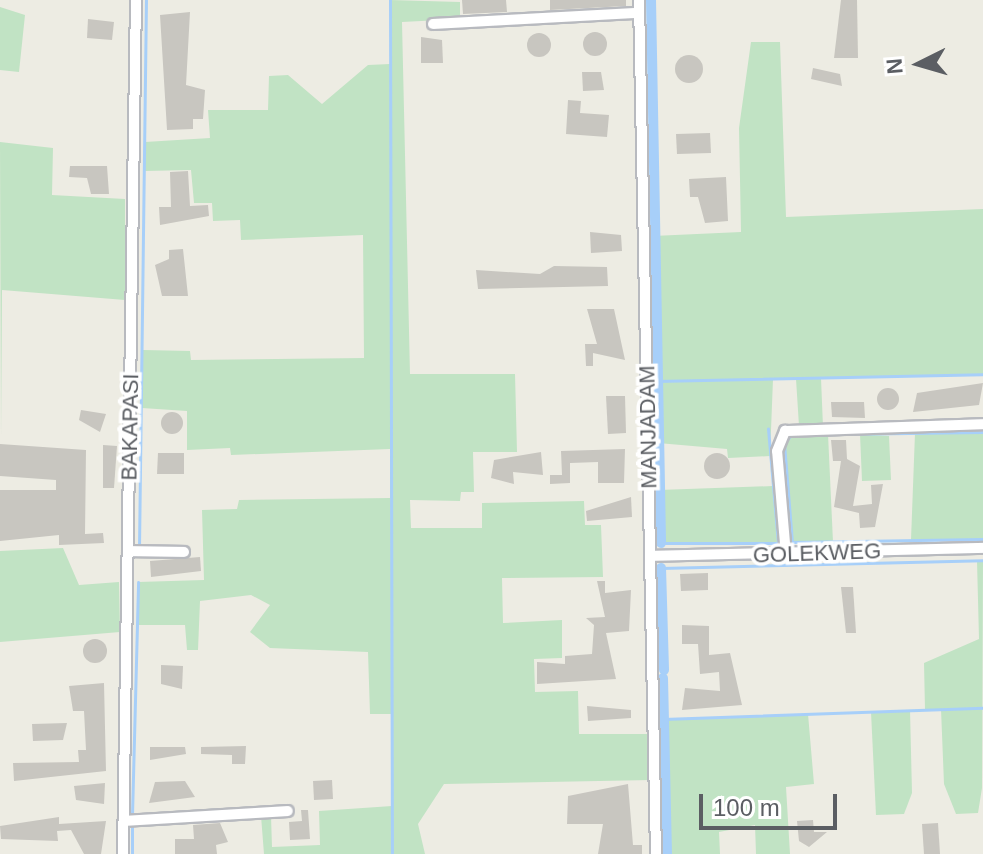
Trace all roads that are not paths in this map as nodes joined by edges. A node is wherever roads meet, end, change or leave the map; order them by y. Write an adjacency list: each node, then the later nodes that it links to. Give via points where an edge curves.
1 (136, 0): 7 (street, BAKAPASI)
2 (639, 0): 3 (street, MANJADAM)
3 (639, 13): 4 (street); 10 (street, MANJADAM)
4 (433, 24)
5 (983, 424): 9 (street, via 785,431 777,451)
6 (983, 548): 9 (street, GOLEKWEG)
7 (128, 551): 8 (street); 12 (street, BAKAPASI)
8 (184, 552)
9 (786, 555): 10 (street, GOLEKWEG)
10 (651, 556): 14 (street, MANJADAM)
11 (288, 811): 12 (street, via 205,810 172,821)
12 (124, 821): 13 (street, BAKAPASI)
13 (123, 854)
14 (656, 854)

